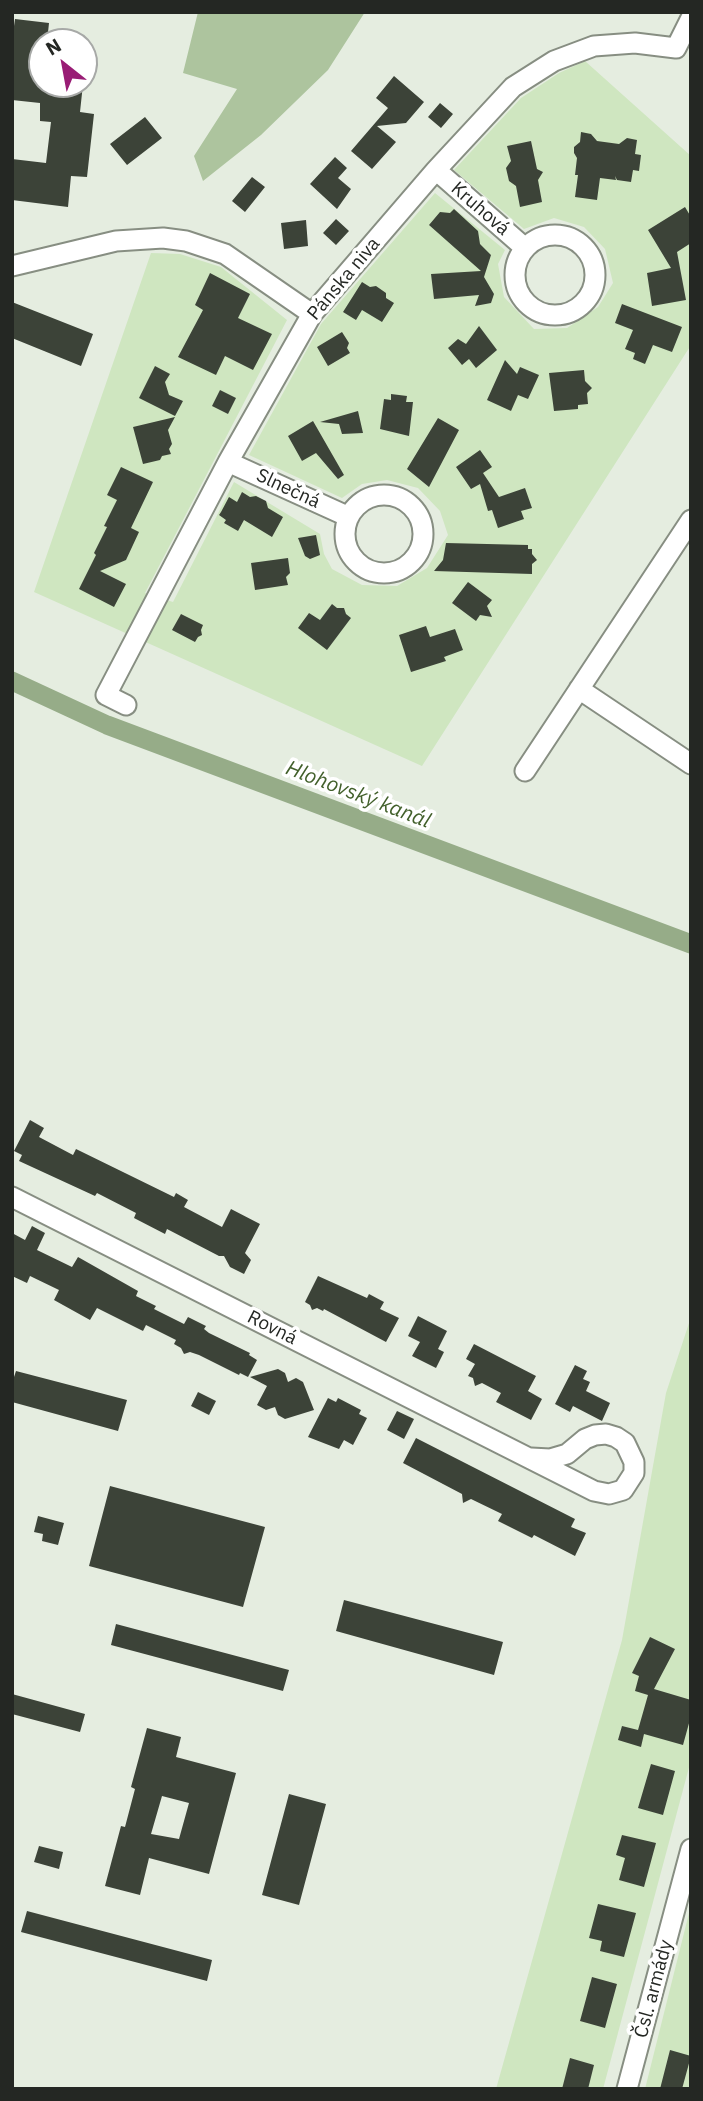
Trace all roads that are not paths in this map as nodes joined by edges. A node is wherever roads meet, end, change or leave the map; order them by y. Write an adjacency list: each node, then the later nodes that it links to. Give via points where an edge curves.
1 (691, 18): 2 (street, Pánska niva)
2 (683, 51): 3 (street, Pánska niva, via 635,43 594,46 554,61 513,88)
3 (436, 170): 4 (street, Kruhová); 6 (street, Pánska niva)
4 (525, 248): 4 (street, Kruhová, via 535,240 561,235 583,246 595,269 591,294 583,304 558,316 531,309 515,287 516,266)
5 (12, 266): 6 (street, via 116,241 186,241 225,254)
6 (312, 314): 7 (street, Pánska niva)
7 (228, 461): 8 (street, Slnečná); 11 (street, Pánska niva, via 106,695)
8 (348, 517): 8 (street, via 345,541 349,553 367,570 392,573 413,560 420,549 422,523 415,510 394,496 367,499)
9 (687, 533): 10 (street)
10 (579, 689): 12 (street); 13 (street)
11 (126, 705)
12 (691, 764)
13 (525, 771)
14 (12, 1197): 15 (street, Rovná)
15 (531, 1458): 15 (street, Rovná, via 594,1491 610,1494 623,1490 634,1473 625,1443 606,1434 585,1439 567,1454)
16 (691, 1849): 17 (street, Čsl. armády)
17 (627, 2089)

